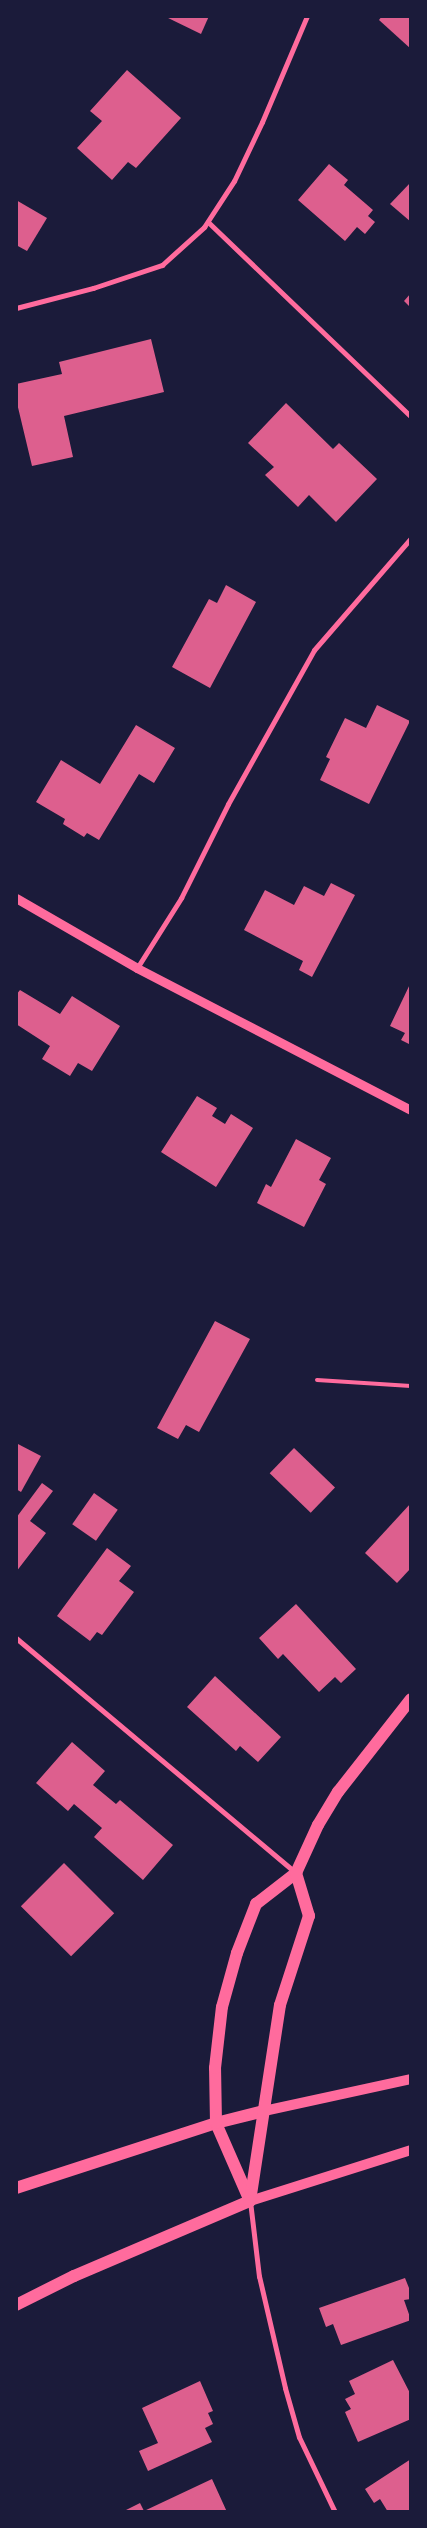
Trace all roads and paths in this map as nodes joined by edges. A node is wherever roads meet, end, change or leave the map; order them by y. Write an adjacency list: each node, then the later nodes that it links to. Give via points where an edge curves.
1 (307, 16): 2 (street, via 234,181)
2 (208, 222): 3 (street, via 162,265 93,288); 4 (street)
3 (16, 308)
4 (411, 417)
5 (411, 538): 7 (street, via 314,650 228,804 181,898)
6 (16, 898): 7 (street)
7 (137, 968): 8 (street)
8 (411, 1110)
9 (317, 1380): 10 (lane)
10 (411, 1386)
11 (16, 1638): 13 (street)
12 (411, 1699): 13 (main road, via 338,1792)
13 (296, 1872): 15 (main road, via 310,1916 280,2005); 16 (main road, via 256,1904 237,1953 222,2007 214,2068)
14 (411, 2079): 15 (main road)
15 (264, 2111): 16 (main road); 19 (main road)
16 (216, 2123): 18 (main road); 19 (main road)
17 (411, 2150): 19 (main road)
18 (16, 2188)
19 (250, 2200): 20 (main road, via 74,2276); 21 (street, via 259,2276 285,2388 299,2437)
20 (16, 2305)
21 (335, 2512)

